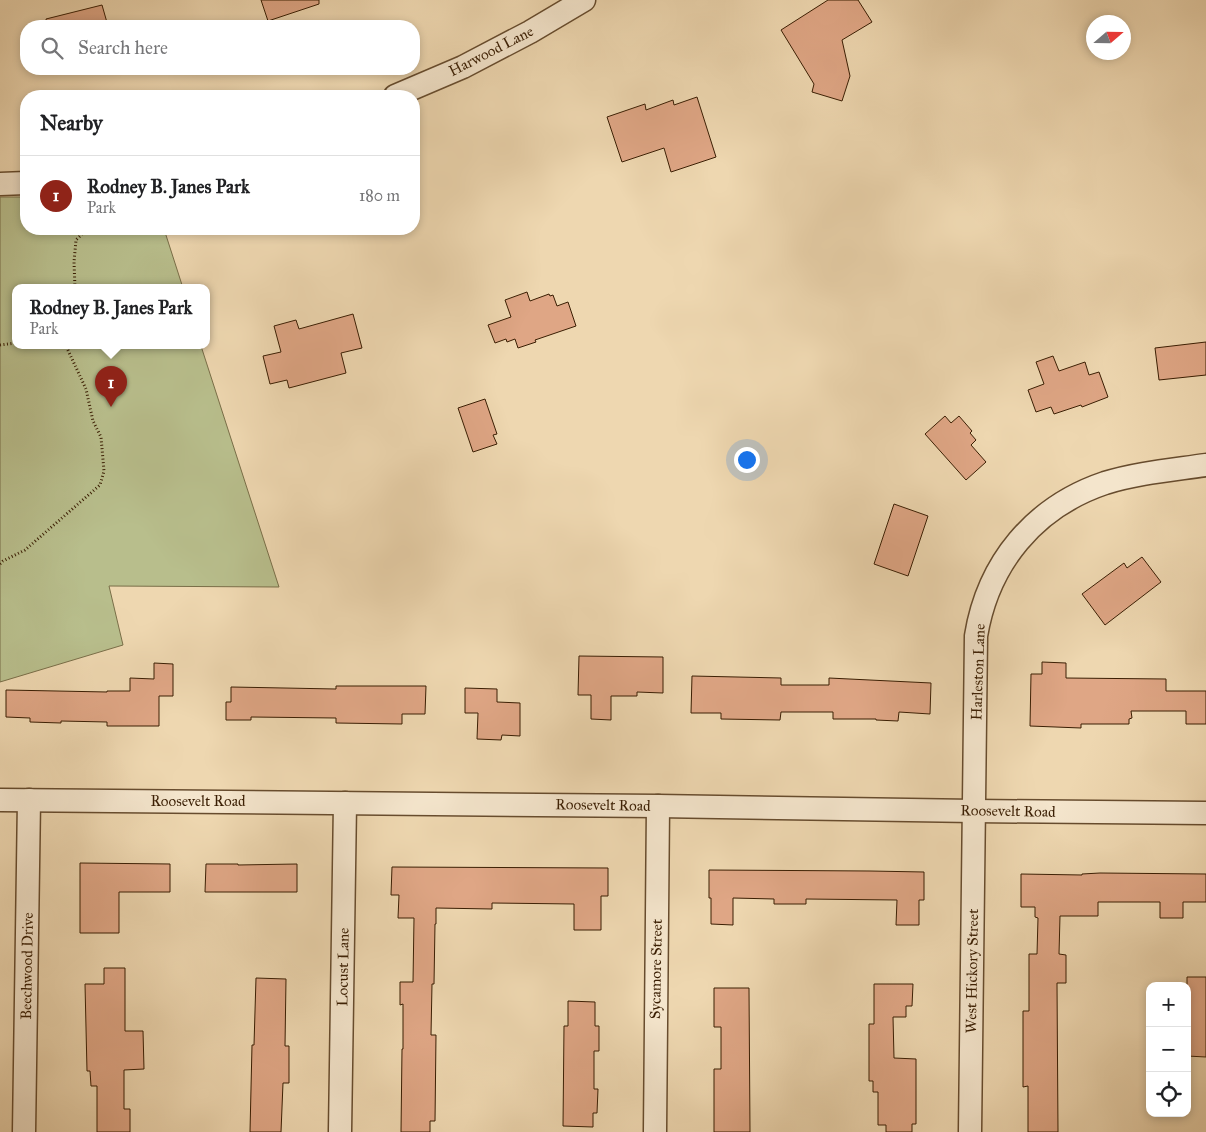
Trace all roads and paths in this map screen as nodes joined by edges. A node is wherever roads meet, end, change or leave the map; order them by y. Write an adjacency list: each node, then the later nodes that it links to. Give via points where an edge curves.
1 (584, 0): 2 (street, Harwood Lane, via 463,67)
2 (408, 90)
3 (20, 183): 4 (street)
4 (0, 184)
5 (81, 235): 6 (path, via 76,240)
6 (75, 284)
7 (67, 349): 9 (path, via 86,389 93,421 101,437 104,471 100,485 25,550)
8 (1206, 465): 14 (street, Harleston Lane, via 1126,478 1084,491 1047,513 1002,563 979,618 976,636)
9 (0, 564)
10 (0, 800): 11 (street, Roosevelt Road)
11 (29, 800): 12 (street, Roosevelt Road); 16 (street, Beechwood Drive)
12 (345, 803): 13 (street, Roosevelt Road); 17 (street, Locust Lane)
13 (658, 806): 14 (street, Roosevelt Road); 18 (street, Sycamore Street)
14 (974, 811): 15 (street, Roosevelt Road); 19 (street, West Hickory Street)
15 (1206, 813)
16 (24, 1132)
17 (340, 1132)
18 (655, 1132)
19 (970, 1132)

